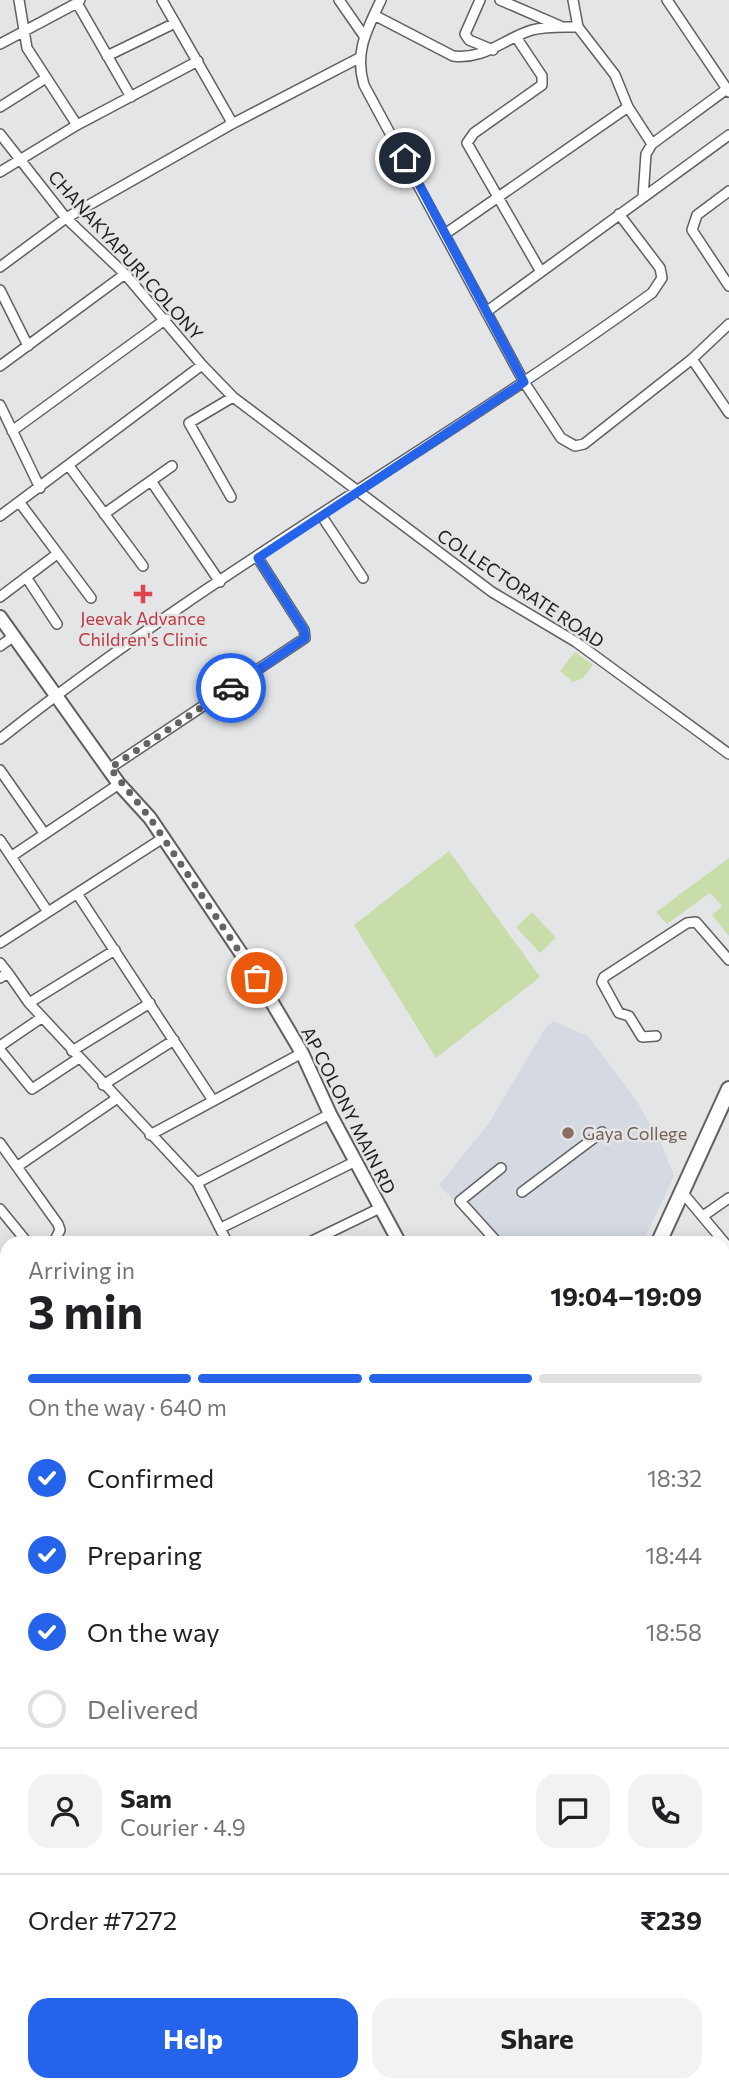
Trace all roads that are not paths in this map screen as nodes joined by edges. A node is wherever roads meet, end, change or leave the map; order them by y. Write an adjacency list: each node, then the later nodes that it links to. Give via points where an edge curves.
1 (19, 0): 16 (street)
2 (162, 0): 13 (street)
3 (338, 0): 17 (street)
4 (382, 0): 12 (street)
5 (480, 0): 20 (street, via 466,34 469,40)
6 (500, 0): 11 (street)
7 (532, 0): 11 (street)
8 (573, 0): 15 (street)
9 (667, 0): 25 (street)
10 (79, 1): 16 (street); 21 (street)
11 (527, 12): 14 (street)
12 (374, 15): 17 (street); 20 (street, via 453,56 467,58)
13 (175, 23): 21 (street); 23 (street)
14 (562, 27): 15 (street); 18 (street)
15 (578, 27): 28 (street, via 615,75)
16 (24, 30): 19 (street); 24 (street, via 27,48)
17 (364, 36): 22 (street)
18 (516, 37): 20 (street); 38 (street, via 542,76 542,85 467,140)
19 (0, 44)
20 (493, 50)
21 (107, 56): 26 (street)
22 (359, 58): 30 (street); 41 (street, via 365,85)
23 (198, 61): 26 (street); 30 (street)
24 (46, 78): 27 (street); 29 (street)
25 (728, 91): 33 (street)
26 (131, 97): 29 (street)
27 (0, 107)
28 (628, 107): 33 (street); 38 (street)
29 (76, 125): 34 (street)
30 (230, 125): 40 (street)
31 (0, 134): 34 (street, CHANAKYAPURI COLONY)
32 (729, 135): 37 (street)
33 (652, 144): 37 (street, via 646,154)
34 (20, 158): 35 (street); 40 (street, CHANAKYAPURI COLONY)
35 (0, 172)
36 (729, 191): 45 (street, via 697,215 692,230)
37 (643, 197): 39 (street)
38 (497, 198): 41 (street); 43 (street)
39 (620, 214): 43 (street); 54 (street, via 660,268 659,285)
40 (66, 218): 42 (street); 44 (street, CHANAKYAPURI COLONY)
41 (445, 234): 47 (street)
42 (0, 267)
43 (541, 272): 47 (street)
44 (125, 274): 48 (street, CHANAKYAPURI COLONY); 50 (street)
45 (729, 286)
46 (0, 290): 50 (street)
47 (486, 312): 54 (street)
48 (166, 319): 52 (street, CHANAKYAPURI COLONY); 58 (street)
49 (729, 324): 51 (street)
50 (28, 346): 53 (street)
51 (692, 359): 54 (street, via 593,438 575,446 561,438); 57 (street)
52 (202, 365): 55 (street, COLLECTORATE ROAD); 59 (street)
53 (0, 366)
54 (524, 382): 63 (street)
55 (233, 397): 63 (street, COLLECTORATE ROAD); 64 (street, via 189,423)
56 (0, 405): 58 (street)
57 (729, 413)
58 (12, 431): 62 (street)
59 (69, 466): 62 (street); 66 (street)
60 (172, 466): 61 (street)
61 (151, 481): 66 (street); 74 (street)
62 (40, 488): 65 (street)
63 (356, 491): 67 (street); 83 (street, COLLECTORATE ROAD, via 492,592 576,642)
64 (231, 497)
65 (20, 503): 68 (street); 69 (street)
66 (104, 514): 71 (street)
67 (321, 515): 70 (street); 73 (street)
68 (0, 516)
69 (57, 554): 72 (street); 76 (street)
70 (258, 558): 74 (street); 84 (street, via 305,638)
71 (143, 566)
72 (26, 576): 75 (street); 78 (street)
73 (363, 578)
74 (220, 582): 81 (street)
75 (0, 597)
76 (91, 598)
77 (0, 617): 79 (street, AP COLONY MAIN RD)
78 (57, 624)
79 (14, 636): 80 (street); 81 (street, AP COLONY MAIN RD)
80 (0, 646)
81 (55, 695): 82 (street); 84 (street, AP COLONY MAIN RD)
82 (0, 739)
83 (729, 754)
84 (110, 768): 86 (street, AP COLONY MAIN RD)
85 (0, 770): 87 (street)
86 (119, 784): 87 (street); 88 (street, AP COLONY MAIN RD)
87 (44, 833): 90 (street)
88 (163, 838): 91 (street); 104 (street, AP COLONY MAIN RD)
89 (0, 840): 90 (street)
90 (12, 856): 92 (street)
91 (78, 895): 92 (street); 94 (street)
92 (48, 912): 93 (street)
93 (0, 943)
94 (115, 950): 98 (street); 99 (street)
95 (729, 960): 101 (street, via 696,922 687,923 604,977 602,982 619,1013 629,1016 642,1037)
96 (0, 963): 97 (street)
97 (4, 976): 98 (street)
98 (29, 1003): 100 (street)
99 (150, 1003): 102 (street); 105 (street)
100 (41, 1018): 103 (street); 105 (street)
101 (656, 1036)
102 (174, 1040): 106 (street); 109 (street)
103 (0, 1048): 105 (street, via 32,1089)
104 (302, 1053): 109 (street); 111 (street, AP COLONY MAIN RD)
105 (76, 1054): 106 (street)
106 (103, 1085): 108 (street)
107 (729, 1089): 110 (main road)
108 (116, 1099): 113 (street); 116 (street)
109 (212, 1099): 113 (street)
110 (725, 1110): 120 (main road)
111 (330, 1114): 115 (street, AP COLONY MAIN RD); 118 (street)
112 (602, 1132): 119 (street)
113 (150, 1135): 118 (street)
114 (0, 1143): 116 (street)
115 (356, 1161): 122 (street, AP COLONY MAIN RD); 125 (street)
116 (18, 1166): 127 (street, via 58,1224)
117 (501, 1168): 131 (street, via 460,1201)
118 (197, 1183): 125 (street)
119 (522, 1192)
120 (682, 1192): 124 (street); 132 (main road)
121 (729, 1198): 124 (street)
122 (380, 1208): 129 (street); 130 (street, AP COLONY MAIN RD)
123 (0, 1209): 126 (street)
124 (702, 1216): 133 (street)
125 (221, 1228): 128 (street)
126 (22, 1236)
127 (57, 1236)
128 (224, 1236)
129 (322, 1236)
130 (396, 1236)
131 (492, 1236)
132 (662, 1236)
133 (718, 1236)

